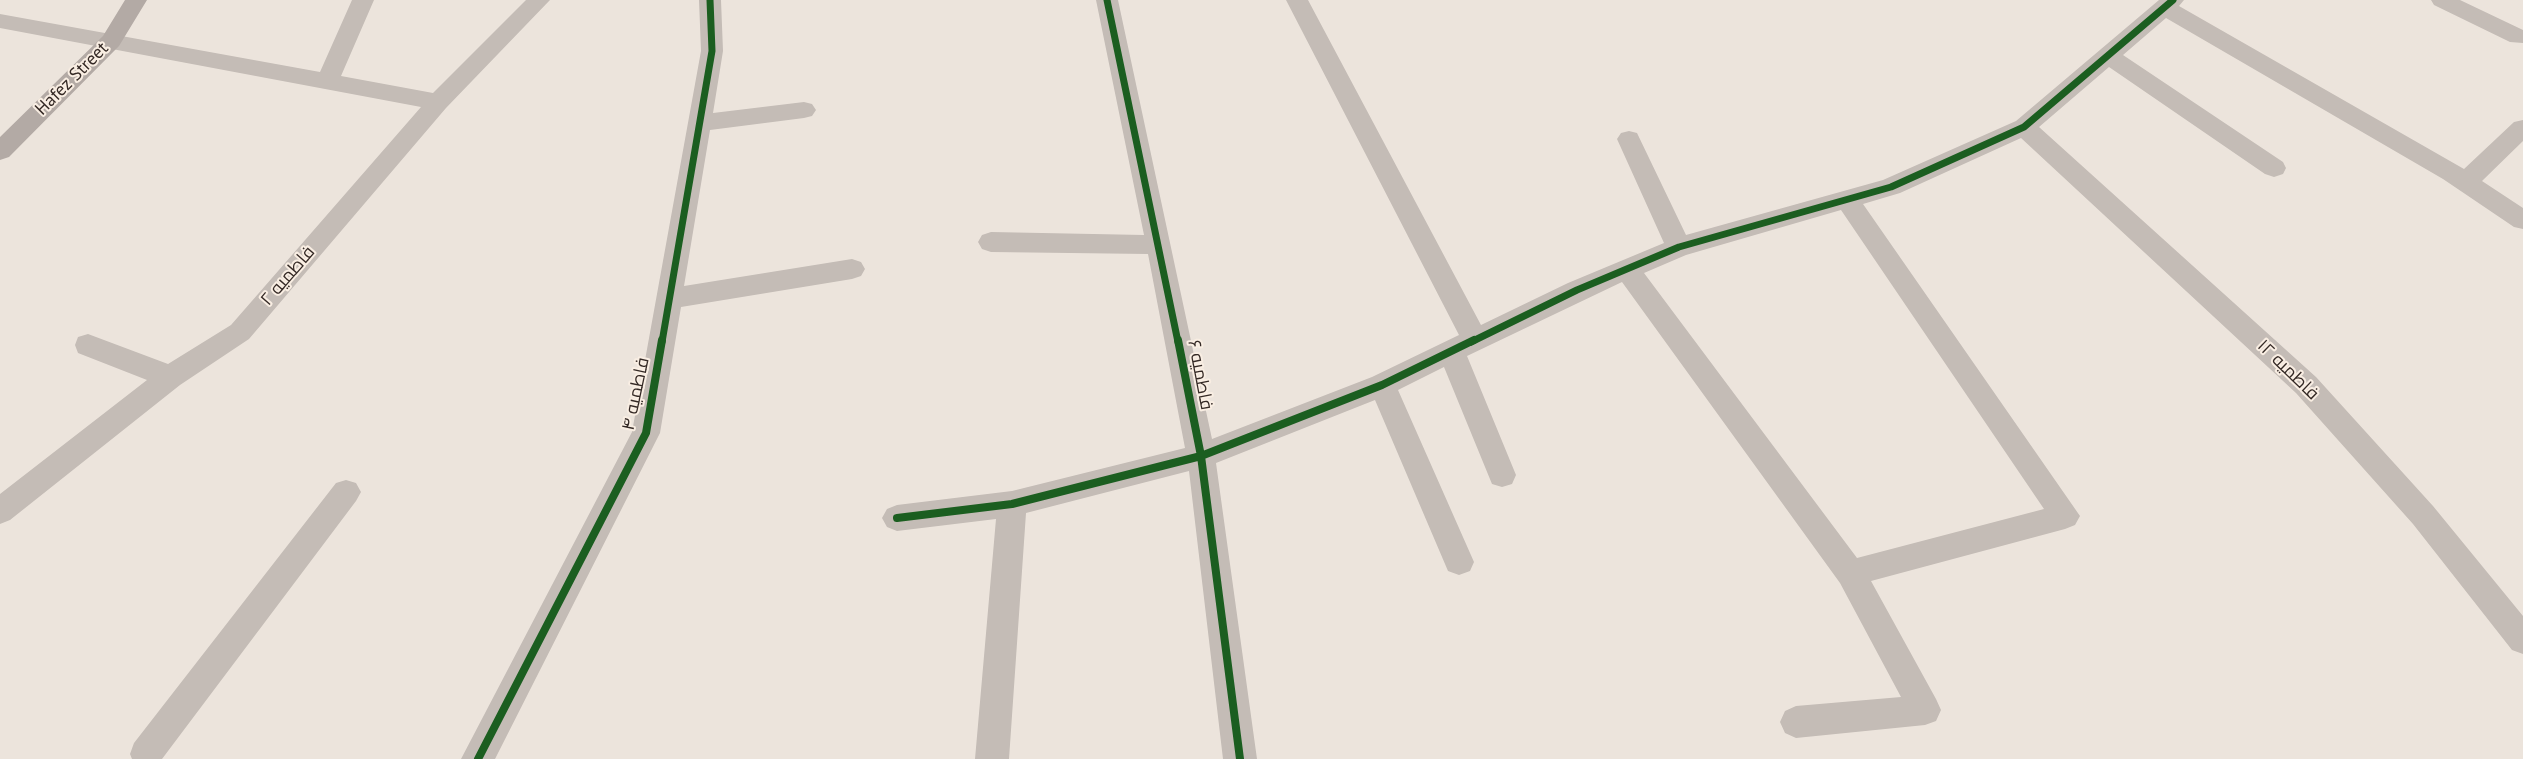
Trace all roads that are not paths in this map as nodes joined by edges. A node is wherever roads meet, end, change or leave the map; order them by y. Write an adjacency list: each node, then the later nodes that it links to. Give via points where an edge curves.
1 (136, 0): 11 (main road, Hafez Street)
2 (363, 0): 13 (street)
3 (539, 0): 14 (street, فاطمیه ۲)
4 (710, 0): 16 (street, فاطمیه ۴, via 712,51)
5 (1107, 0): 26 (street, فاطمیه ۶)
6 (1297, 0): 31 (street)
7 (2442, 0): 10 (street)
8 (2170, 4): 12 (street); 22 (street)
9 (0, 21): 11 (street)
10 (2518, 37)
11 (111, 41): 13 (street); 20 (main road, Hafez Street)
12 (2108, 56): 17 (street); 21 (street)
13 (328, 80): 14 (street)
14 (438, 102): 33 (street, فاطمیه ۲, via 240,332)
15 (804, 110): 16 (street)
16 (700, 123): 30 (street, فاطمیه ۴)
17 (2024, 127): 23 (street, via 1891,187); 43 (street, فاطمیه ۱۲, via 2306,385 2423,515)
18 (2522, 128): 22 (street)
19 (1628, 139): 27 (street)
20 (0, 151)
21 (2274, 168)
22 (2466, 182): 24 (street)
23 (1846, 199): 27 (street); 42 (street, via 2065,516)
24 (2523, 220)
25 (991, 242): 26 (street)
26 (1160, 246): 35 (street, فاطمیه ۶)
27 (1679, 247): 28 (street)
28 (1626, 269): 31 (street); 42 (street)
29 (852, 270): 30 (street)
30 (669, 300): 46 (street, فاطمیه ۴, via 646,433)
31 (1463, 345): 34 (street); 36 (street)
32 (88, 346): 33 (street)
33 (170, 377): 39 (street, فاطمیه ۲)
34 (1382, 385): 35 (street); 41 (street)
35 (1201, 456): 38 (street); 48 (street, فاطمیه ۶)
36 (1502, 475)
37 (346, 492): 45 (street)
38 (1012, 504): 40 (street); 47 (street)
39 (0, 511)
40 (897, 518)
41 (1459, 562)
42 (1852, 573): 44 (street, via 1925,710)
43 (2523, 640)
44 (1796, 722)
45 (150, 757)
46 (478, 759)
47 (992, 759)
48 (1240, 759)

